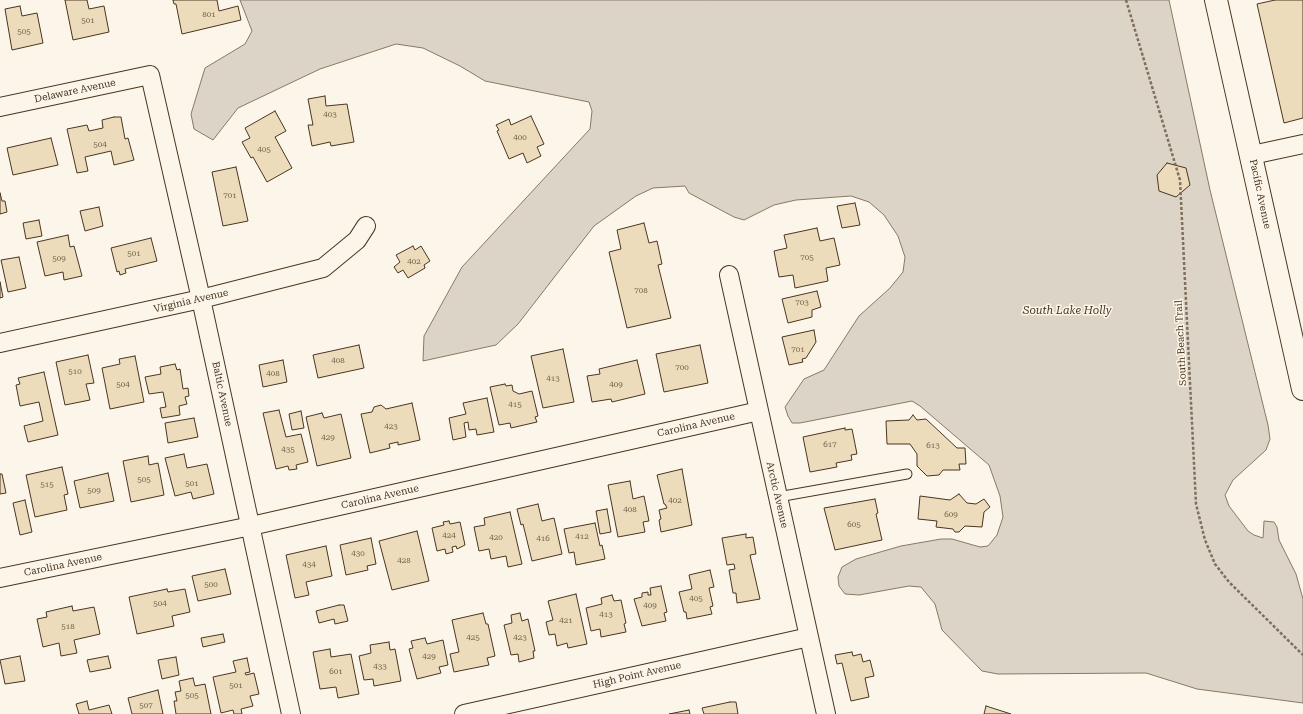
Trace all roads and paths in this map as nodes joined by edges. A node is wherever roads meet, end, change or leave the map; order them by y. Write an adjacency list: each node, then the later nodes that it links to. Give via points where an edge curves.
1 (1126, 0): 18 (path, South Beach Trail, via 1180,180 1196,504 1205,540 1215,564 1228,582)
2 (1216, 0): 6 (highway, Pacific Avenue)
3 (150, 75): 4 (street, Delaware Avenue); 9 (street, Baltic Avenue)
4 (0, 107)
5 (1303, 144): 6 (street)
6 (1252, 155): 11 (highway, Pacific Avenue)
7 (366, 226): 9 (street, Virginia Avenue, via 357,240 323,268)
8 (729, 275): 12 (street, Arctic Avenue)
9 (201, 299): 10 (street, Virginia Avenue); 15 (street, Baltic Avenue)
10 (0, 343)
11 (1303, 389)
12 (759, 411): 14 (street, Arctic Avenue); 15 (street, Carolina Avenue)
13 (907, 474): 14 (lane)
14 (778, 497): 17 (street, Arctic Avenue)
15 (251, 526): 16 (street, Carolina Avenue); 19 (street, Baltic Avenue)
16 (0, 578)
17 (809, 637): 20 (street, High Point Avenue); 21 (street, Arctic Avenue)
18 (1303, 655)
19 (291, 714)
20 (464, 714)
21 (826, 714)

